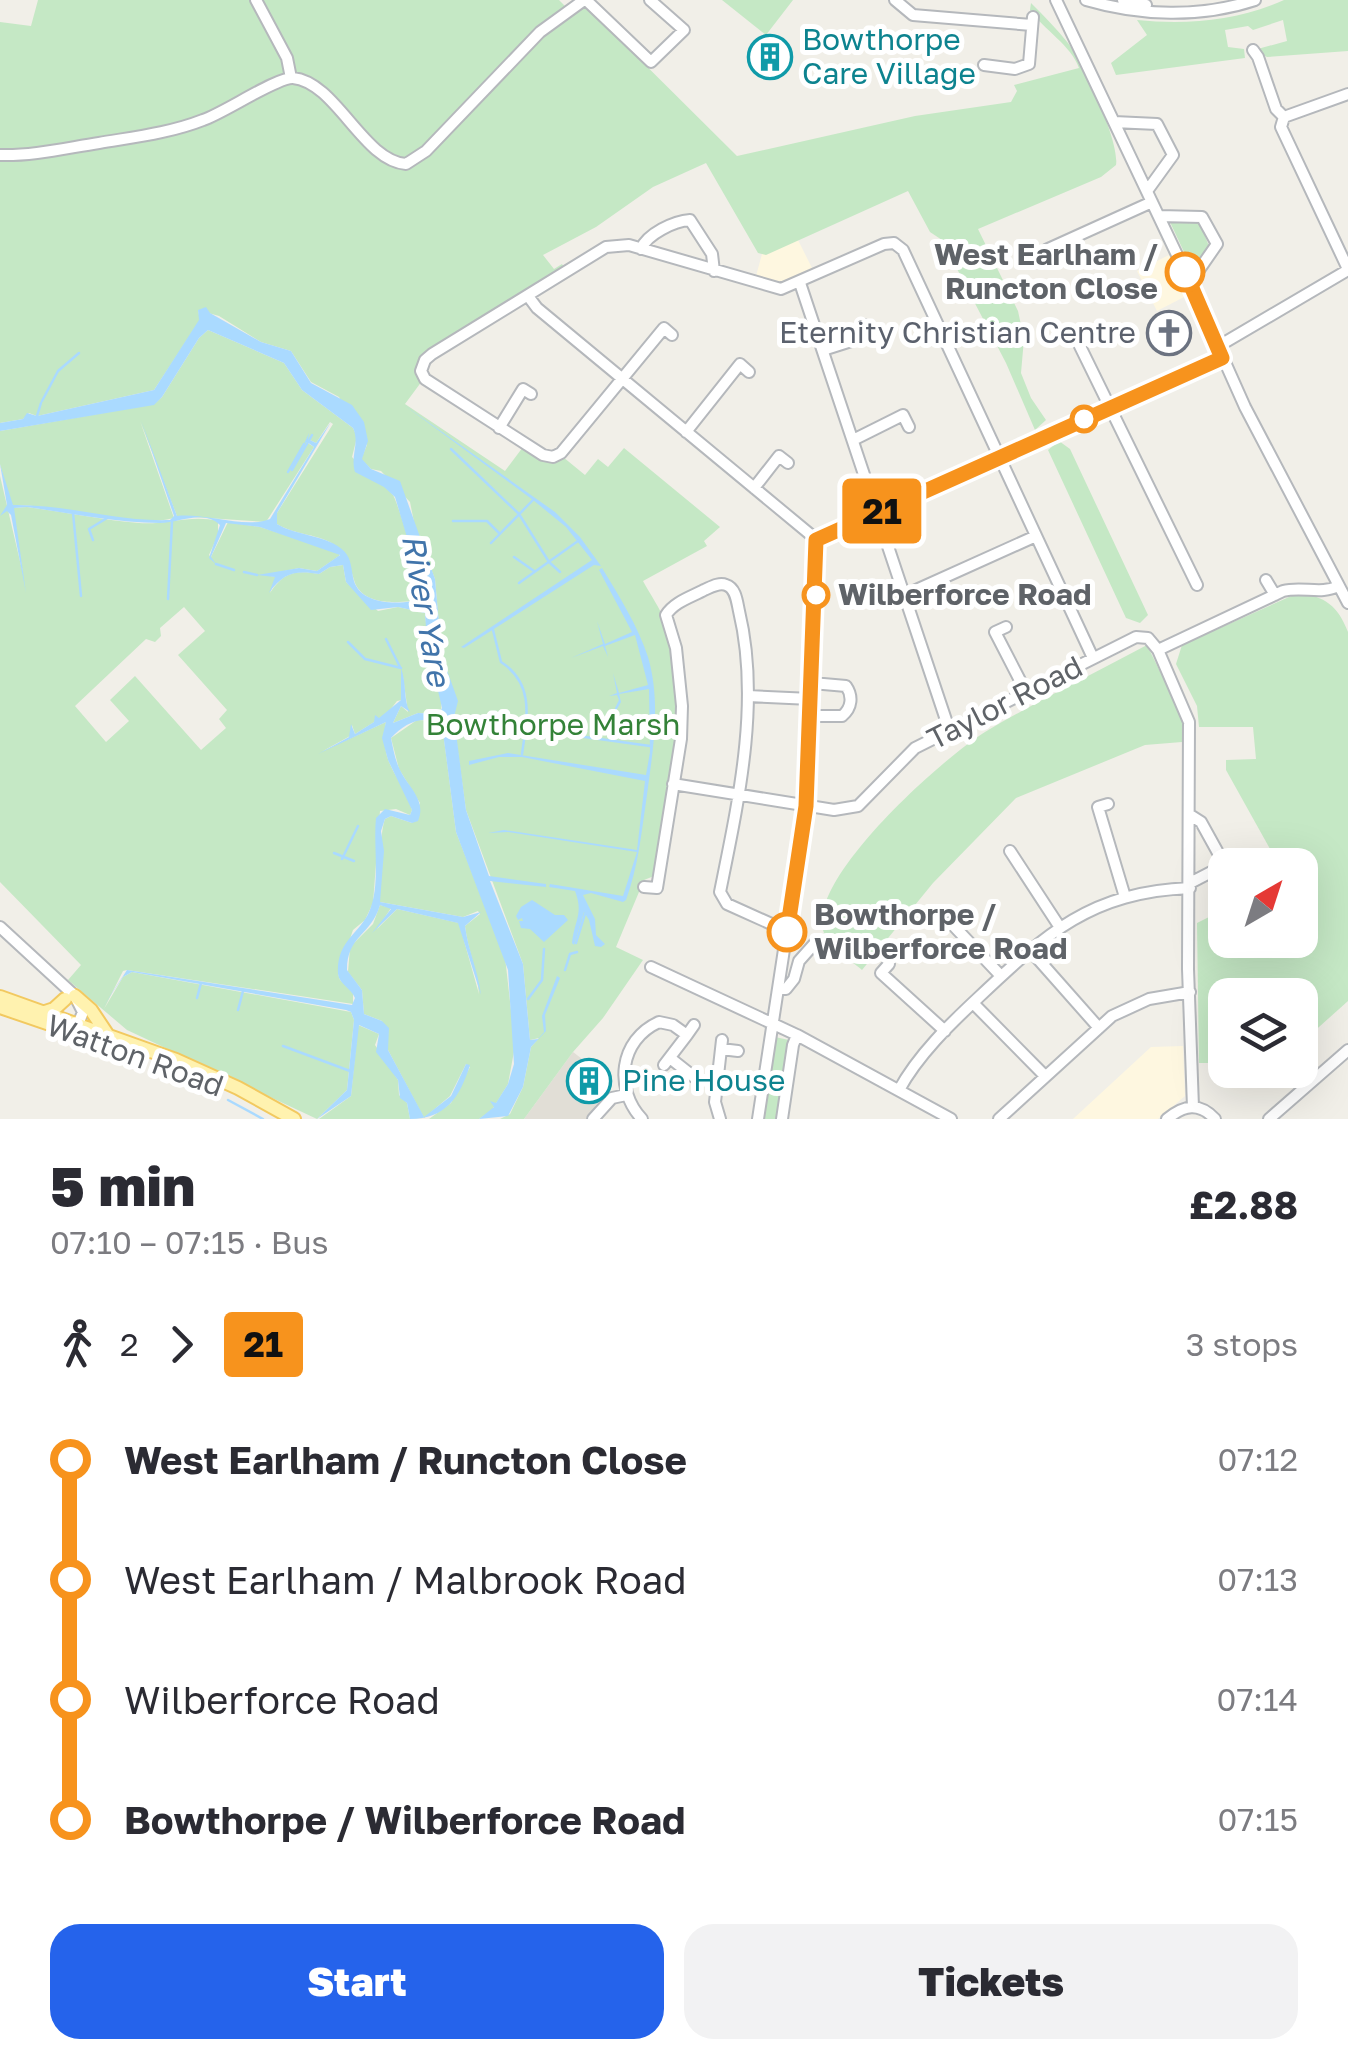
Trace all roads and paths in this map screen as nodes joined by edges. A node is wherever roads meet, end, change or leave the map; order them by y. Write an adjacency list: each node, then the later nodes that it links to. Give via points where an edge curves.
1 (256, 0): 14 (street)
2 (585, 0): 3 (street, via 651,62 684,30); 14 (street, via 540,32 406,164 388,158 311,84)
3 (650, 0)
4 (895, 0): 11 (street, via 909,13)
5 (930, 0): 11 (street)
6 (1056, 0): 17 (street)
7 (1086, 0): 10 (street, via 1156,13)
8 (1123, 0): 10 (street)
9 (1255, 0): 10 (street)
10 (1197, 6)
11 (928, 16): 13 (street, via 1033,21 1028,64)
12 (1253, 50): 16 (street)
13 (984, 65)
14 (291, 78): 18 (street, via 198,122)
15 (1348, 94): 16 (street)
16 (1284, 117): 23 (street, via 1281,128)
17 (1114, 122): 19 (street); 19 (street, via 1157,124 1168,139 1173,155)
18 (0, 155)
19 (1150, 196): 20 (street); 22 (street)
20 (1159, 216): 26 (street); 26 (street, via 1202,217 1217,244)
21 (641, 249): 24 (street); 24 (street, via 648,238 690,220 712,254); 27 (street, via 606,247)
22 (1046, 250)
23 (1348, 270): 32 (street)
24 (714, 271): 25 (street, via 774,288)
25 (800, 283): 31 (street); 42 (street, via 884,244 899,245)
26 (1190, 283): 32 (street)
27 (528, 296): 34 (street); 38 (street, via 424,360 422,376)
28 (664, 328): 34 (street)
29 (867, 336): 31 (street)
30 (1075, 336): 36 (street)
31 (823, 350): 40 (street)
32 (1219, 352): 36 (street); 49 (street)
33 (740, 365): 39 (street)
34 (622, 379): 38 (street, via 553,456); 39 (street)
35 (524, 389): 38 (street)
36 (1109, 408): 42 (street); 48 (street)
37 (909, 427): 40 (street, via 901,410)
38 (499, 428)
39 (686, 432): 43 (street)
40 (852, 440): 44 (street)
41 (779, 456): 43 (street)
42 (999, 458): 44 (street); 45 (street)
43 (754, 488): 46 (street)
44 (877, 513): 46 (street); 50 (street)
45 (1036, 536): 50 (street); 55 (street)
46 (816, 540): 56 (street)
47 (1266, 580): 51 (street)
48 (1197, 585)
49 (1338, 586): 51 (street); 52 (street)
50 (904, 595): 61 (street)
51 (1275, 595): 54 (street)
52 (1348, 603)
53 (995, 632): 57 (street)
54 (1158, 650): 55 (street, Taylor Road, via 1148,638 1136,637); 66 (street, via 1189,722)
55 (1093, 658): 57 (street, Taylor Road)
56 (812, 683): 59 (street); 60 (street, via 846,686 851,698 842,716)
57 (1026, 692): 61 (street, Taylor Road)
58 (748, 696): 59 (street); 62 (street, via 732,588 713,586 666,614 682,706); 63 (street)
59 (812, 699): 60 (street)
60 (810, 716): 64 (street)
61 (950, 730): 64 (street, Taylor Road, via 907,754 854,808)
62 (673, 784): 63 (street, Taylor Road); 69 (street, via 657,888)
63 (738, 795): 64 (street, Taylor Road); 74 (street, via 722,900)
64 (806, 806): 74 (street)
65 (1098, 807): 70 (street)
66 (1190, 815): 68 (street); 68 (street, via 1222,860)
67 (1010, 851): 72 (street)
68 (1190, 886): 70 (street); 81 (street)
69 (644, 887)
70 (1124, 897): 72 (street)
71 (951, 923): 79 (street)
72 (1059, 926): 76 (street)
73 (0, 928): 83 (street)
74 (787, 931): 80 (street)
75 (815, 943): 80 (street, via 799,961 794,986)
76 (1030, 950): 79 (street); 89 (street)
77 (651, 968): 87 (street)
78 (882, 973): 90 (street)
79 (1001, 976): 84 (street)
80 (779, 988): 87 (street)
81 (1190, 992): 89 (street, via 1127,1007); 99 (street)
82 (0, 997): 86 (main road, Watton Road)
83 (70, 997): 86 (main road); 88 (street); 91 (main road, via 91,1010)
84 (972, 1003): 90 (street); 95 (street)
85 (0, 1007): 88 (main road, Watton Road)
86 (45, 1012): 88 (main road, Watton Road)
87 (773, 1024): 92 (street); 105 (street)
88 (72, 1027): 91 (main road, Watton Road); 100 (main road, Watton Road)
89 (1099, 1028): 95 (street)
90 (945, 1031): 97 (street)
91 (107, 1034): 100 (main road, Watton Road)
92 (797, 1034): 97 (street); 106 (street)
93 (1348, 1050): 111 (street)
94 (738, 1051): 104 (street, via 722,1044 715,1102)
95 (1045, 1076): 108 (street)
96 (694, 1077): 98 (street, via 667,1062 691,1030 662,1021 642,1034 624,1064)
97 (899, 1090): 107 (street)
98 (626, 1094): 102 (street, via 612,1098); 103 (street)
99 (1193, 1106): 109 (street); 110 (street)
100 (274, 1108): 101 (main road)
101 (294, 1119)
102 (593, 1119)
103 (642, 1119)
104 (720, 1119)
105 (758, 1119)
106 (782, 1119)
107 (951, 1119)
108 (999, 1119)
109 (1167, 1119)
110 (1215, 1119)
111 (1269, 1119)

